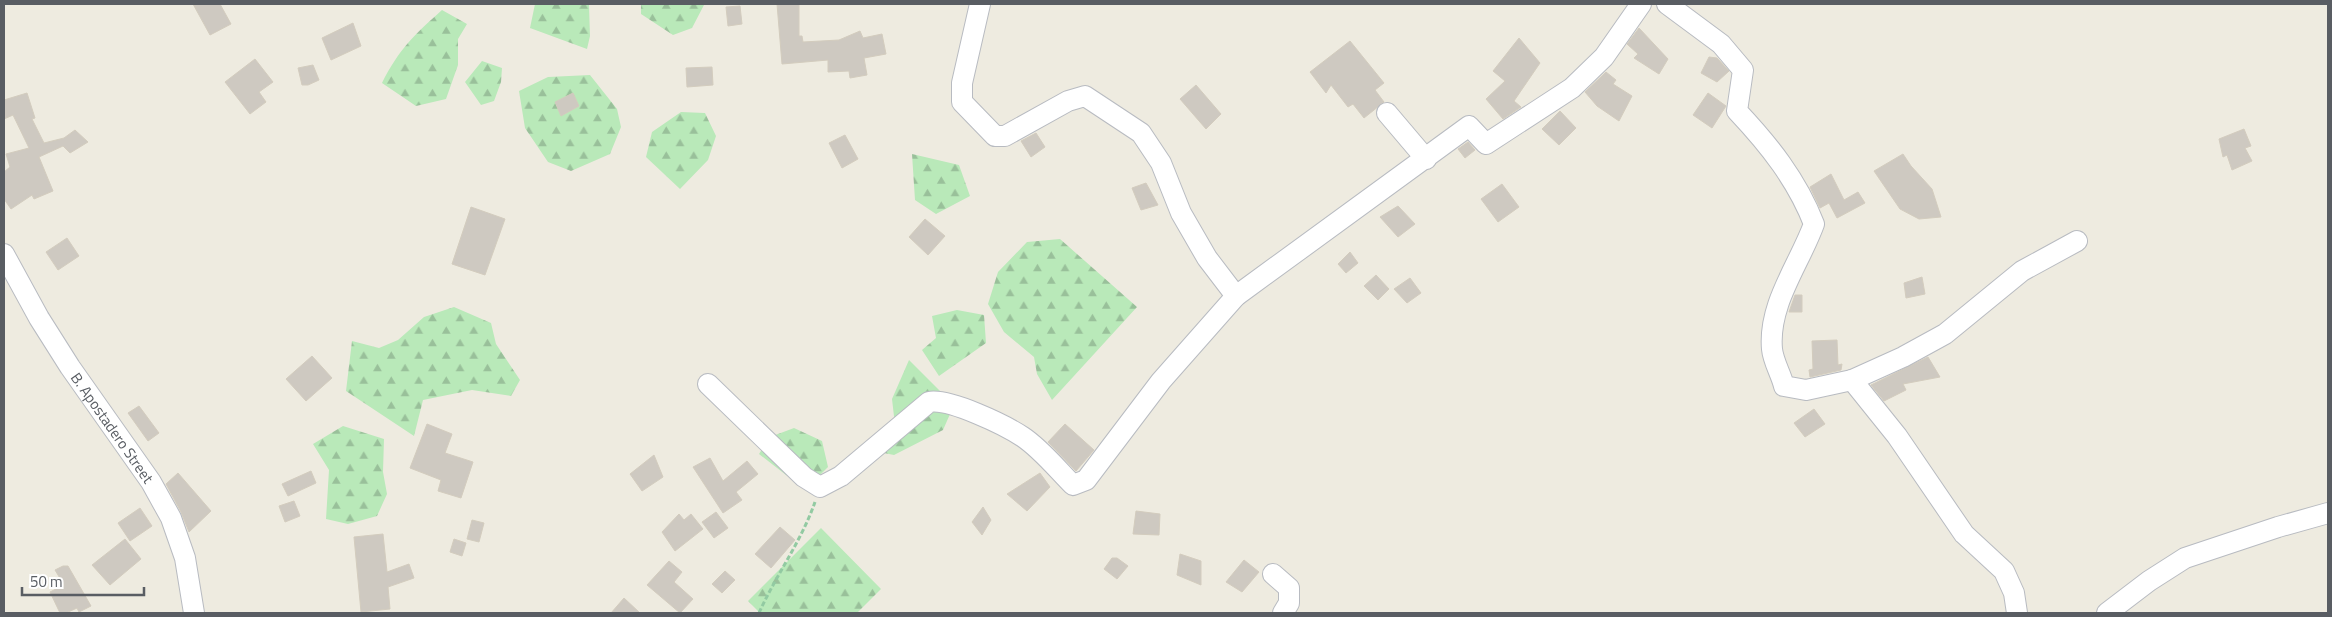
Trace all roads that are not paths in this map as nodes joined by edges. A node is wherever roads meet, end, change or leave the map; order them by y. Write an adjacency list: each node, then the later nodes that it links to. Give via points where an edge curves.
1 (980, 4): 8 (street, via 962,83 962,102 995,136 1005,136 1068,101 1085,96 1142,134 1161,163 1181,213 1207,258)
2 (1641, 4): 5 (street, via 1604,57 1572,88 1486,144 1470,126)
3 (1667, 4): 9 (street, via 1721,44 1744,70 1737,111 1783,165 1814,224 1776,308 1772,349 1784,386 1806,390)
4 (1387, 113): 5 (street)
5 (1426, 159): 8 (street)
6 (2077, 241): 9 (street, via 2022,271 1945,334)
7 (4, 254): 14 (street, B. Apostadero Street, via 65,359 151,482 171,518 185,558)
8 (1236, 296): 10 (street, via 1161,381 1086,480 1073,485 1023,437 970,410 936,401 929,402 841,476 820,487 792,465)
9 (1852, 380): 13 (street, via 1898,436 1964,534 2004,571)
10 (708, 384)
11 (2328, 513): 16 (street, via 2185,558 2148,581)
12 (1273, 574): 15 (street, via 1289,588 1289,603)
13 (2018, 611)
14 (194, 613)
15 (1282, 613)
16 (2107, 613)

